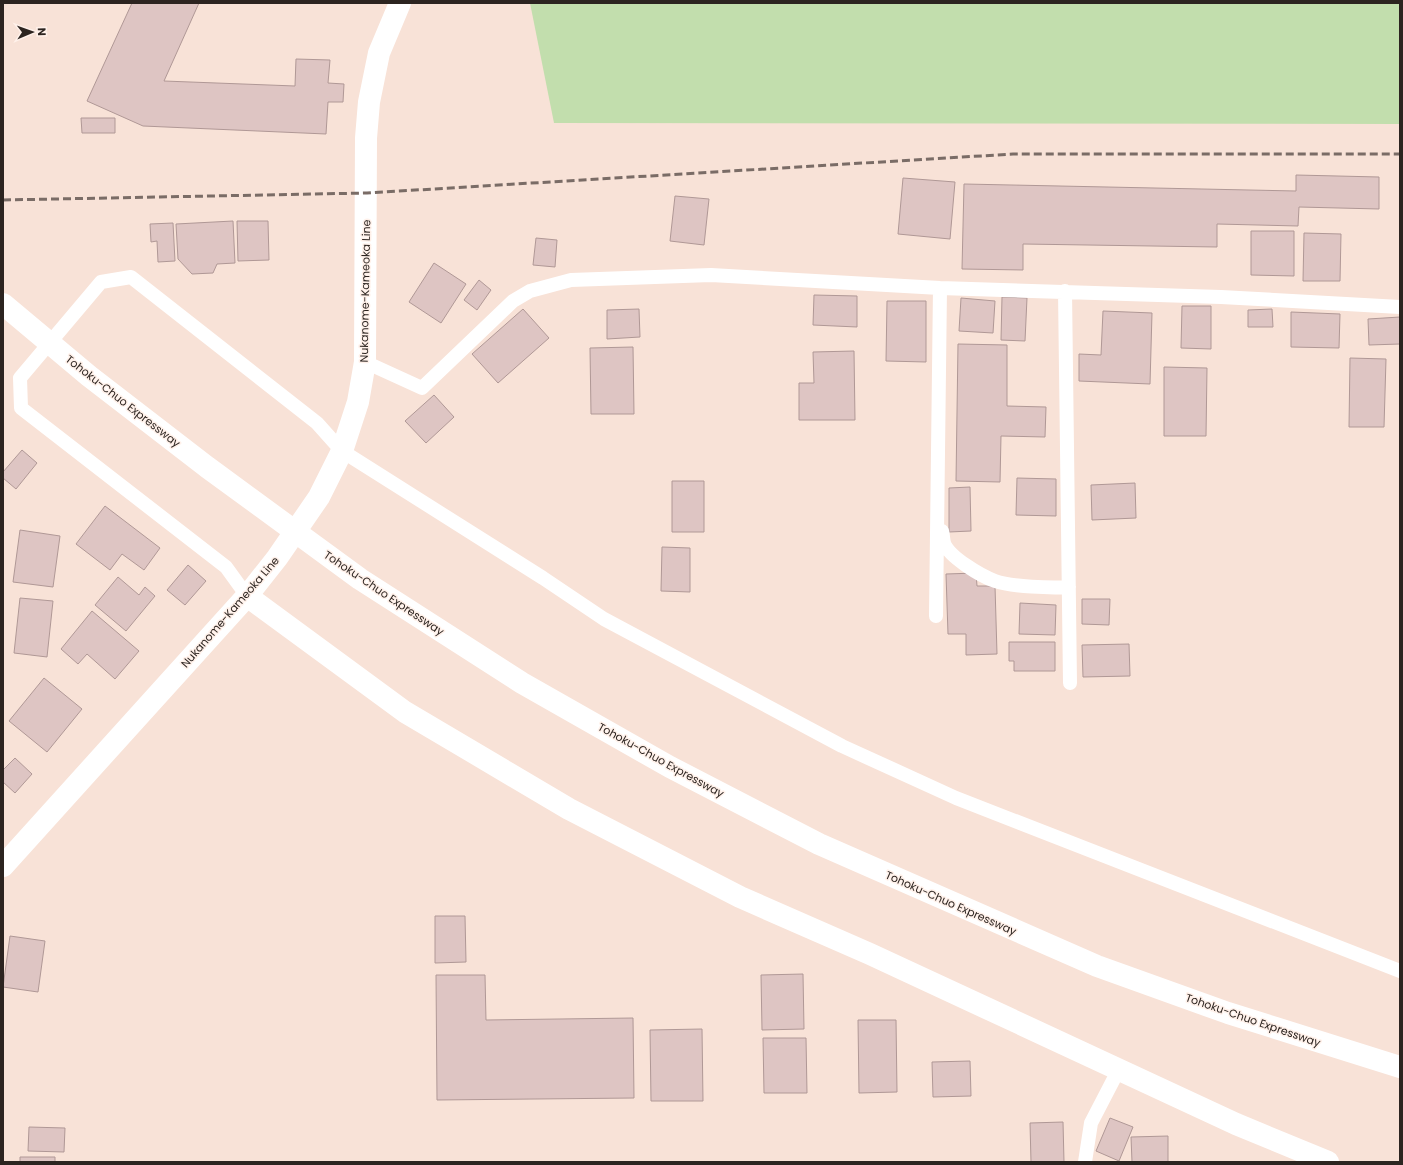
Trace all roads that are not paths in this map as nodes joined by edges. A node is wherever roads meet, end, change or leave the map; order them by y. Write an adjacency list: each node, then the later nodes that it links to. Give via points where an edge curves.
1 (400, 3): 6 (main road, Nukanome-Kameoka Line, via 379,53 369,102 366,138)
2 (940, 288): 3 (lane); 6 (lane, via 711,275 571,280 530,290 513,301 422,388); 8 (lane)
3 (1065, 291): 5 (lane); 9 (lane)
4 (3, 304): 15 (main road, Tohoku-Chuo Expressway, via 89,376 207,467 360,579 522,683 670,767 819,844 1097,966 1228,1013)
5 (1400, 307)
6 (365, 362): 7 (main road, Nukanome-Kameoka Line, via 358,402)
7 (342, 451): 10 (main road, Nukanome-Kameoka Line, via 319,498 278,558); 10 (lane, via 317,423 131,277 101,282 20,378 20,408 226,567); 14 (lane, via 604,619 842,746 956,798)
8 (938, 514): 9 (lane, via 944,544 971,568 996,581 1051,588); 11 (lane)
9 (1069, 587): 12 (lane)
10 (247, 596): 13 (main road, Nukanome-Kameoka Line); 16 (main road, via 405,712 569,809 740,897)
11 (936, 616)
12 (1070, 683)
13 (3, 866)
14 (1400, 971)
15 (1400, 1067)
16 (1120, 1068): 17 (lane, via 1091,1123); 18 (main road, via 1236,1124)
17 (1085, 1162)
18 (1328, 1162)

